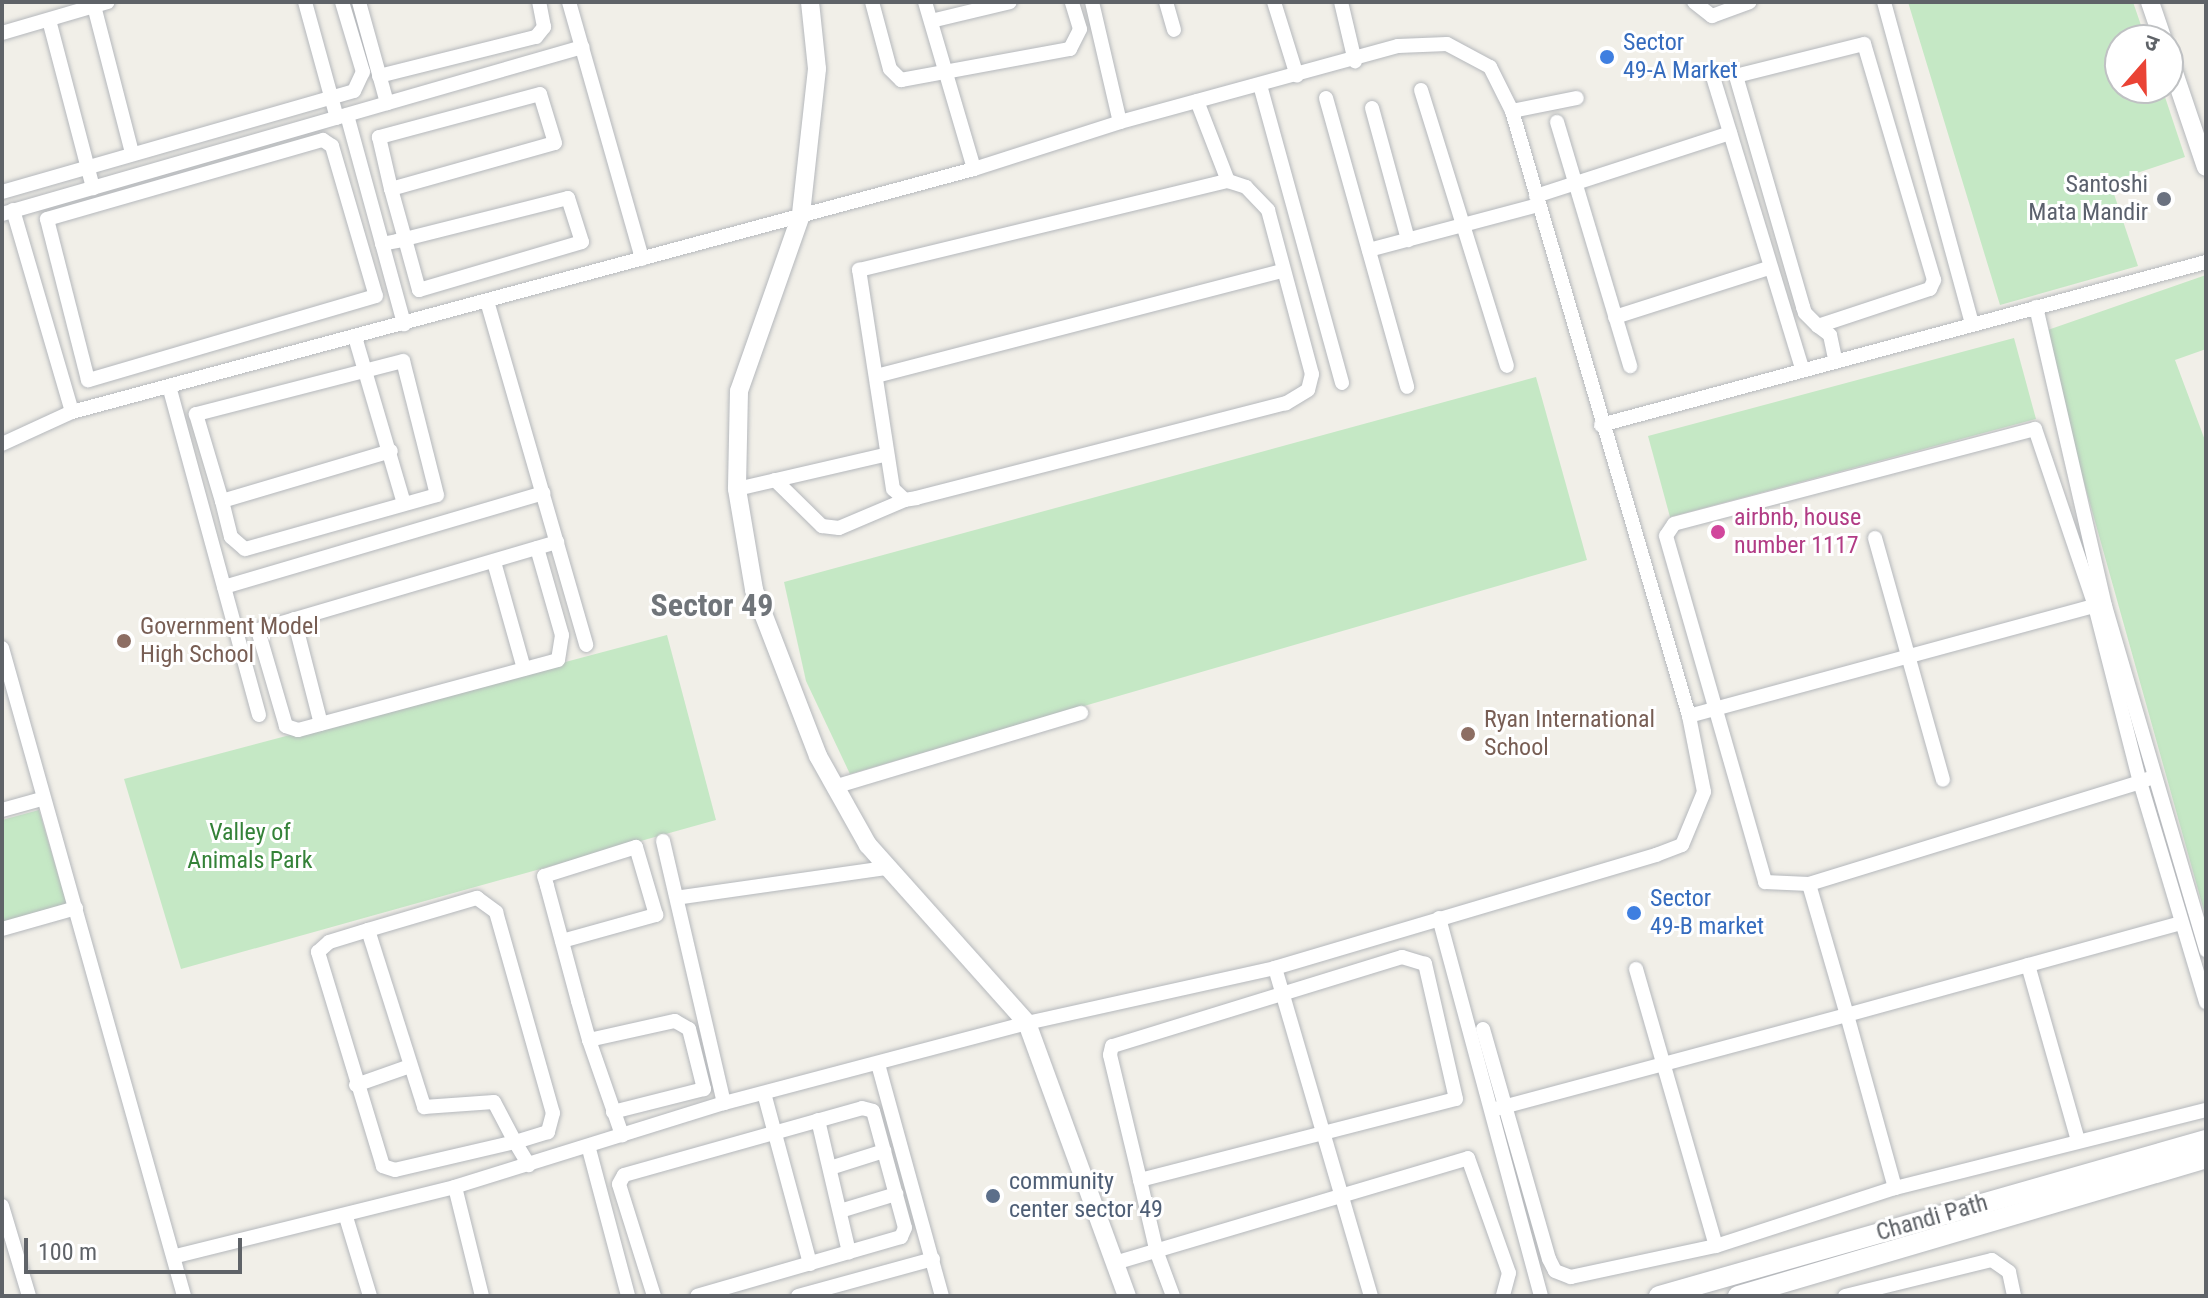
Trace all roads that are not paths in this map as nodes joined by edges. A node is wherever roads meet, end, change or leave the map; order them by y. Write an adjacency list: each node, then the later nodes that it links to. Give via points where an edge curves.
1 (305, 2): 33 (street)
2 (342, 2): 33 (street, via 364,80 354,91)
3 (359, 2): 28 (street)
4 (539, 2): 28 (street, via 544,27 536,37)
5 (569, 2): 25 (street)
6 (810, 2): 56 (street, via 817,69)
7 (872, 2): 27 (street, via 895,78)
8 (925, 2): 21 (street)
9 (1010, 2): 21 (street)
10 (1072, 2): 27 (street, via 1080,29 1070,49)
11 (1092, 2): 42 (street)
12 (1166, 2): 23 (street)
13 (1274, 2): 29 (street)
14 (1341, 2): 26 (street)
15 (1694, 2): 16 (street, via 1712,16)
16 (1750, 2)
17 (1884, 2): 71 (street)
18 (2150, 2): 22 (street)
19 (98, 3): 20 (street); 45 (street)
20 (49, 20): 24 (street); 46 (street)
21 (931, 21): 27 (street)
22 (2158, 24)
23 (1174, 30)
24 (2, 33)
25 (582, 47): 38 (street); 62 (street)
26 (1355, 61): 29 (street); 40 (street, via 1398,46 1447,44 1490,67)
27 (949, 73): 48 (street)
28 (379, 76): 38 (street)
29 (1297, 76): 31 (street)
30 (1713, 77): 44 (street)
31 (1260, 85): 36 (street); 81 (street)
32 (1421, 90): 57 (street)
33 (330, 94): 41 (street); 45 (street)
34 (1326, 98): 61 (street)
35 (1577, 98): 40 (street)
36 (1197, 101): 42 (street); 49 (street)
37 (2184, 102): 47 (street)
38 (387, 103): 41 (street)
39 (1372, 108): 59 (street)
40 (1512, 111): 54 (street)
41 (342, 116): 51 (street); 60 (street)
42 (1120, 122): 48 (street)
43 (1557, 122): 50 (street)
44 (1730, 133): 50 (street); 64 (street)
45 (132, 153): 46 (street)
46 (87, 166): 51 (street); 53 (street)
47 (2206, 167)
48 (974, 169): 56 (street)
49 (1228, 181): 65 (street, via 1246,187 1268,210); 80 (street, via 867,263 858,286)
50 (1575, 183): 54 (street); 69 (street)
51 (93, 188): 55 (street)
52 (391, 189): 52 (street, via 555,143 540,94 379,137); 58 (street)
53 (2, 192)
54 (1537, 201): 57 (street); 85 (street)
55 (8, 212): 84 (street)
56 (801, 215): 62 (street); 90 (street, via 739,391)
57 (1462, 227): 59 (street); 76 (street)
58 (405, 239): 58 (street, via 568,198 582,242 419,290); 60 (street)
59 (1408, 240): 61 (street)
60 (382, 244): 70 (street)
61 (1369, 250): 83 (street)
62 (642, 259): 66 (street)
63 (2206, 262): 67 (street)
64 (1769, 268): 69 (street); 79 (street)
65 (1282, 271): 80 (street); 92 (street, via 1312,374 1297,398)
66 (487, 301): 70 (street); 91 (street)
67 (2036, 307): 71 (street); 111 (street, via 2105,606)
68 (317, 316): 68 (street, via 88,380 47,219 323,140 332,146 377,286 369,303); 74 (street)
69 (1615, 317): 77 (street)
70 (404, 324): 73 (street)
71 (1972, 324): 75 (street)
72 (1818, 326): 72 (street, via 1803,307 1736,76 1864,44 1934,280 1930,289); 75 (street, via 1830,335)
73 (355, 337): 74 (street); 78 (street)
74 (327, 344): 82 (street)
75 (1835, 359): 79 (street)
76 (1507, 366)
77 (1630, 366)
78 (365, 369): 87 (street); 93 (street, via 196,414); 94 (street, via 403,361 437,495)
79 (1802, 369): 85 (street)
80 (880, 375): 88 (street)
81 (1342, 383)
82 (169, 386): 84 (street); 99 (street)
83 (1407, 387)
84 (72, 412): 86 (street)
85 (1601, 425): 109 (street)
86 (2, 444)
87 (391, 451): 93 (street); 94 (street)
88 (884, 455): 89 (street); 92 (street, via 893,489)
89 (775, 480): 90 (street); 92 (street, via 822,526 839,528)
90 (737, 489): 114 (street, via 774,655)
91 (543, 493): 96 (street); 99 (street)
92 (905, 500)
93 (222, 501): 94 (street, via 231,537 245,549)
94 (404, 503)
95 (1875, 538): 104 (street)
96 (557, 542): 97 (street); 102 (street)
97 (537, 548): 98 (street); 105 (street, via 564,646 558,660)
98 (494, 562): 101 (street); 105 (street)
99 (224, 587): 108 (street)
100 (2095, 606): 104 (street); 106 (street, via 2035,429 1872,471 1668,529); 113 (street)
101 (294, 619): 110 (street); 110 (street, via 258,630 286,726)
102 (586, 645)
103 (2, 648): 115 (street)
104 (1907, 659): 106 (street); 112 (street)
105 (524, 669): 110 (street)
106 (1712, 710): 109 (street); 119 (street, via 1761,878 1774,887)
107 (1081, 713): 114 (street)
108 (259, 715)
109 (1689, 716): 122 (street, via 1704,792 1682,845)
110 (321, 724)
111 (2155, 777): 113 (street); 127 (street)
112 (1943, 780)
113 (2140, 782): 119 (street); 123 (street)
114 (834, 787): 118 (street)
115 (42, 799): 116 (street); 121 (street)
116 (2, 810)
117 (663, 841): 120 (street)
118 (886, 868): 120 (street); 134 (street)
119 (1809, 884): 133 (street)
120 (682, 897): 142 (street)
121 (76, 908): 124 (street); 169 (street)
122 (1439, 918): 129 (street); 143 (street)
123 (2182, 923): 128 (street); 132 (street)
124 (2, 929)
125 (368, 930): 139 (street); 140 (street, via 318,952); 152 (street, via 477,898 493,904 553,1113 548,1132)
126 (562, 941): 126 (street, via 547,872 636,847 656,915); 136 (street)
127 (2206, 950)
128 (2028, 965): 133 (street); 151 (street)
129 (1275, 968): 131 (street); 134 (street)
130 (1636, 969): 138 (street)
131 (1282, 992): 148 (street); 148 (street, via 1402,957 1419,958 1429,976 1456,1099); 158 (street, via 1112,1046)
132 (2206, 1002)
133 (1847, 1015): 138 (street); 160 (street)
134 (1027, 1023): 137 (street); 171 (street)
135 (1483, 1029): 143 (street)
136 (589, 1040): 145 (street); 145 (street, via 675,1021 689,1029 704,1089)
137 (878, 1064): 141 (street); 170 (street)
138 (1664, 1064): 143 (street); 166 (street)
139 (410, 1066): 140 (street); 152 (street, via 424,1107 494,1102)
140 (356, 1085): 152 (street, via 388,1171)
141 (764, 1093): 142 (street); 147 (street)
142 (724, 1103): 149 (street)
143 (1498, 1109): 166 (street, via 1555,1271 1571,1277); 186 (street)
144 (2206, 1110): 151 (street)
145 (613, 1112): 149 (street)
146 (818, 1120): 147 (street); 154 (street, via 873,1111); 157 (street)
147 (775, 1133): 172 (street); 178 (street, via 624,1175 619,1184)
148 (1323, 1133): 158 (street); 162 (street)
149 (622, 1135): 153 (street)
150 (2206, 1140): 187 (main road, Chandi Path)
151 (2078, 1141): 160 (street)
152 (515, 1142): 156 (street)
153 (589, 1149): 156 (street); 177 (street)
154 (884, 1151): 157 (street); 161 (street)
155 (2206, 1158): 188 (main road, Chandi Path)
156 (529, 1165): 159 (street)
157 (830, 1168): 164 (street)
158 (1140, 1180): 168 (street)
159 (455, 1187): 165 (street); 176 (street)
160 (1895, 1188): 166 (street)
161 (896, 1194): 164 (street); 167 (street, via 901,1237)
162 (1342, 1197): 168 (street); 184 (street); 185 (street, via 1468,1158 1509,1273)
163 (2, 1206): 173 (street)
164 (840, 1211): 167 (street)
165 (346, 1217): 169 (street); 175 (street)
166 (1716, 1246)
167 (849, 1252): 172 (street)
168 (1157, 1253): 171 (street); 183 (street)
169 (176, 1256): 174 (street)
170 (933, 1259): 180 (street); 181 (street)
171 (1118, 1262): 182 (street)
172 (810, 1264): 179 (street)
173 (29, 1296)
174 (184, 1296)
175 (370, 1296)
176 (482, 1296)
177 (628, 1296)
178 (654, 1296)
179 (697, 1296)
180 (798, 1296)
181 (942, 1296)
182 (1127, 1296)
183 (1173, 1296)
184 (1371, 1296)
185 (1503, 1296)
186 (1541, 1296)
187 (1659, 1296)
188 (1738, 1296)
189 (1845, 1296): 190 (street, via 1992,1260 2009,1272)
190 (2014, 1296)

